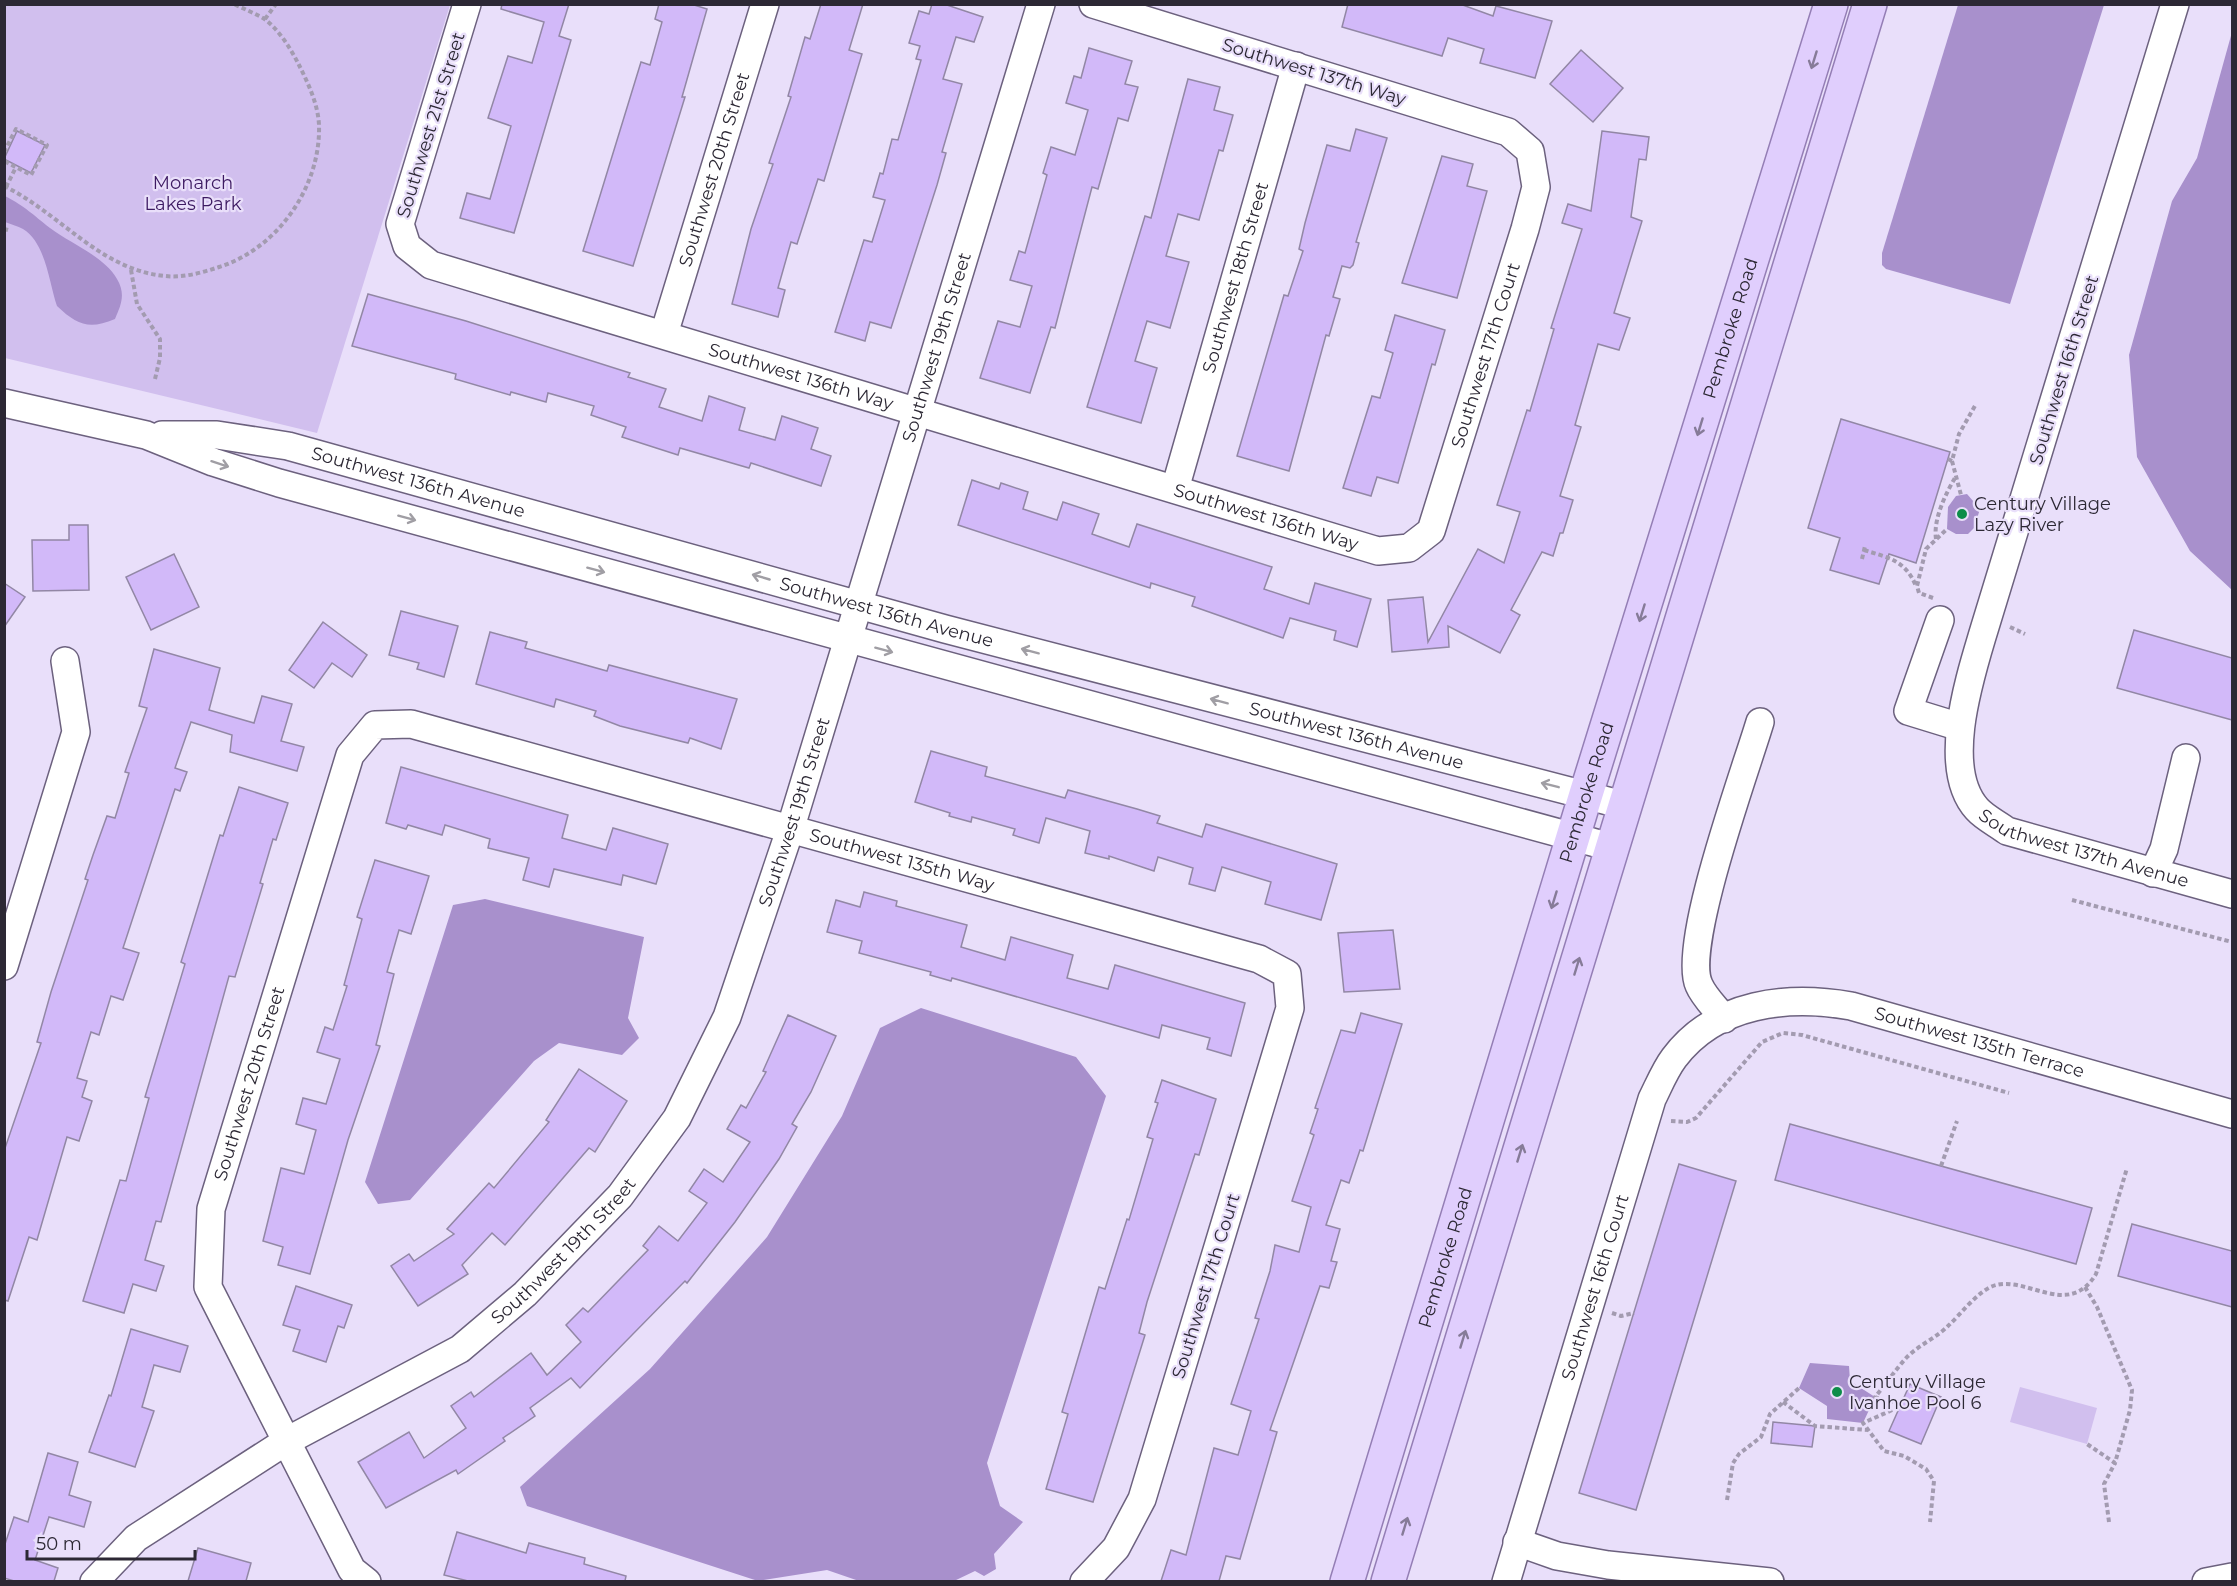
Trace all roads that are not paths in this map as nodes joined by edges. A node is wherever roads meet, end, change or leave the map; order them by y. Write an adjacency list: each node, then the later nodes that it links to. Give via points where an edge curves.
1 (467, 4): 10 (street, Southwest 21st Street, via 400,224)
2 (765, 4): 11 (street, Southwest 20th Street)
3 (1041, 4): 13 (street, Southwest 19th Street)
4 (1093, 4): 8 (street, Southwest 137th Way)
5 (1831, 4): 26 (main road, Pembroke Road, one-way to 26)
6 (1870, 4): 27 (main road)
7 (2175, 4): 23 (street, Southwest 16th Street, via 1985,624)
8 (1296, 66): 9 (street, Southwest 137th Way, via 1508,132); 15 (street, Southwest 18th Street)
9 (1530, 151): 16 (street, Southwest 17th Court, via 1536,187 1525,229 1431,531)
10 (407, 246): 11 (street, Southwest 136th Way, via 431,265)
11 (664, 333): 13 (street, Southwest 136th Way)
12 (4, 403): 14 (street, Southwest 136th Avenue)
13 (917, 411): 15 (street, Southwest 136th Way); 17 (street, Southwest 19th Street)
14 (146, 435): 17 (street, Southwest 136th Avenue, one-way to 14, via 288,446 217,435); 19 (street, Southwest 136th Avenue, one-way to 19, via 279,483)
15 (1175, 489): 16 (street, Southwest 136th Way, via 1378,551)
16 (1409, 548)
17 (858, 604): 19 (street, Southwest 19th Street); 26 (street, Southwest 136th Avenue, one-way to 17)
18 (1940, 611): 23 (street, via 1908,711)
19 (848, 640): 28 (street, Southwest 19th Street); 29 (street, Southwest 136th Avenue, one-way to 29, via 1383,783)
20 (64, 661): 33 (street, via 75,732)
21 (1760, 722): 35 (street, via 1696,940 1698,984)
22 (375, 725): 28 (street, Southwest 135th Way, via 411,724); 37 (street, Southwest 20th Street, via 350,755 211,1209 208,1287)
23 (1960, 727): 25 (street, Southwest 16th Street)
24 (2186, 758): 31 (street, via 2164,849)
25 (1959, 773): 31 (street, Southwest 137th Avenue, via 1977,808 2007,831)
26 (1586, 794): 27 (street, Southwest 136th Avenue); 29 (main road, Pembroke Road)
27 (1627, 806): 30 (main road)
28 (790, 830): 34 (street, Southwest 135th Way, via 1259,959); 37 (street, Southwest 19th Street, via 727,1017 677,1118 620,1196 525,1294 460,1348)
29 (1573, 838): 30 (street, Southwest 136th Avenue); 43 (main road, Pembroke Road, one-way to 43)
30 (1614, 848): 44 (main road, one-way to 30)
31 (2153, 873): 32 (street, Southwest 137th Avenue)
32 (2232, 894)
33 (4, 966)
34 (1287, 974): 42 (street, Southwest 17th Court, via 1290,1008 1142,1499 1116,1548)
35 (1724, 1019): 36 (street, Southwest 135th Terrace, via 1773,1002 1824,1001 1851,1006); 38 (street, Southwest 16th Court, via 1675,1057 1652,1099)
36 (2232, 1114)
37 (285, 1442): 40 (street, Southwest 19th Street, via 136,1538); 41 (street, Southwest 20th Street, via 352,1570)
38 (1517, 1542): 45 (street, Southwest 16th Court); 46 (street, via 1557,1556 1608,1565)
39 (2232, 1577): 47 (street)
40 (94, 1581)
41 (367, 1581)
42 (1084, 1581)
43 (1347, 1581)
44 (1388, 1581)
45 (1506, 1581)
46 (1770, 1581)
47 (2206, 1581)

